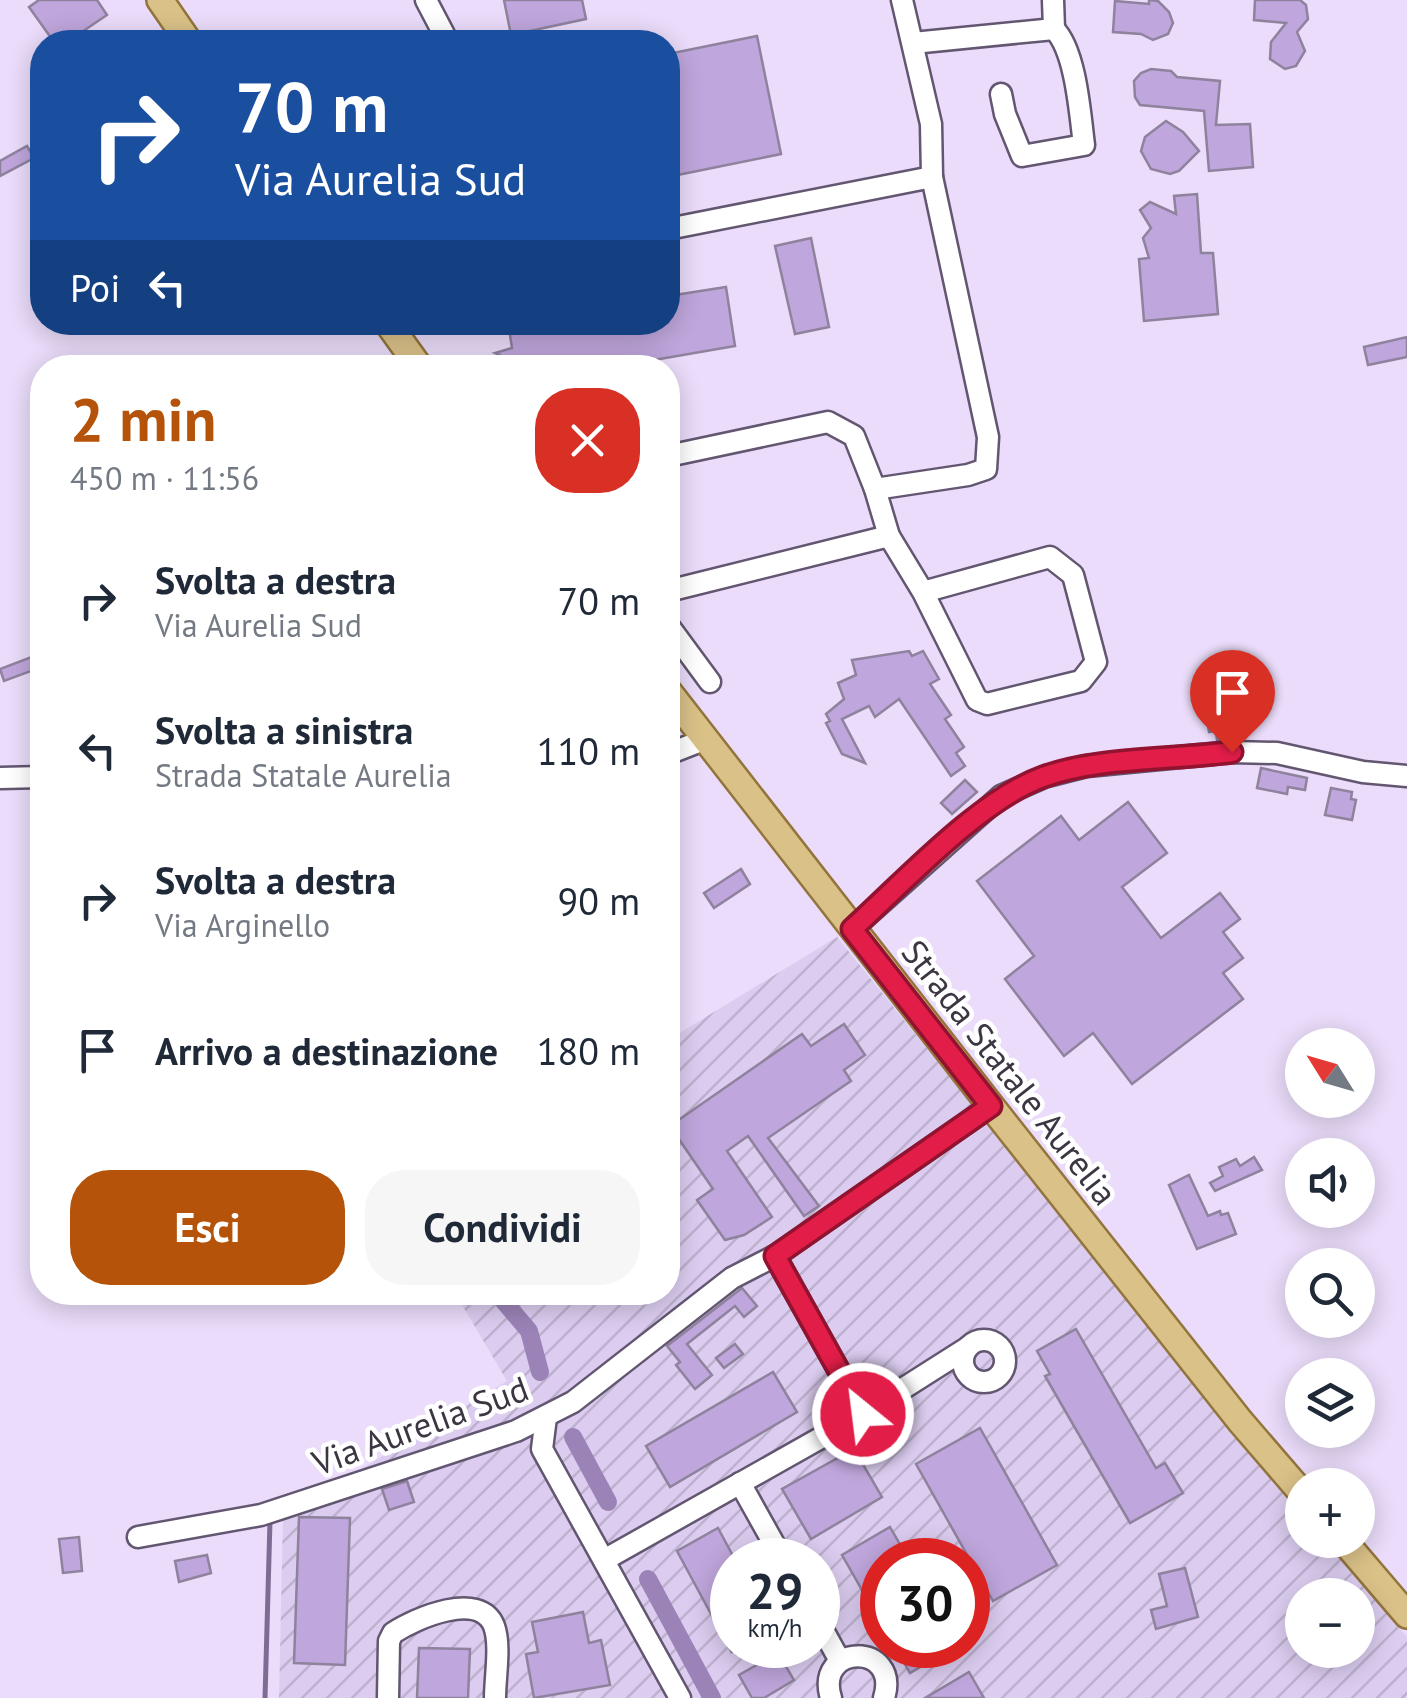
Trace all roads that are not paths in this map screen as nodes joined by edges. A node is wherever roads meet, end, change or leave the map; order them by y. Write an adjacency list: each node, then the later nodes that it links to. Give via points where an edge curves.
1 (160, 0): 6 (main road)
2 (426, 0): 7 (street)
3 (902, 0): 8 (street)
4 (1053, 0): 5 (street)
5 (1054, 29): 8 (street); 9 (street, via 1063,38 1084,145 1022,156)
6 (181, 30)
7 (442, 30)
8 (913, 44): 10 (street, via 930,124)
9 (1002, 94)
10 (932, 177): 11 (street); 13 (street, via 988,437 986,469)
11 (680, 227)
12 (680, 453): 13 (street, via 828,422 854,436)
13 (875, 490): 14 (street)
14 (889, 536): 15 (street); 16 (street)
15 (680, 588)
16 (923, 592): 16 (street, via 978,700 986,704 1081,681 1096,662 1073,574 1050,557)
17 (680, 641): 18 (street)
18 (710, 682)
19 (680, 706): 20 (main road, Strada Statale Aurelia)
20 (706, 739): 21 (street); 25 (main road, Strada Statale Aurelia)
21 (680, 749)
22 (1407, 776): 25 (street, via 1277,753 1232,752 1087,766 1044,777 1001,796)
23 (30, 777): 24 (street)
24 (0, 778)
25 (852, 929): 26 (main road, Strada Statale Aurelia)
26 (991, 1106): 27 (street, Via Aurelia Sud); 31 (main road, Strada Statale Aurelia)
27 (775, 1256): 29 (street); 30 (street, Via Aurelia Sud, via 732,1278)
28 (967, 1348): 29 (street)
29 (863, 1414): 32 (street)
30 (546, 1417): 33 (street, Via Aurelia Sud, via 261,1515); 36 (street, via 542,1449)
31 (1285, 1473)
32 (740, 1483): 34 (street); 36 (street)
33 (138, 1537)
34 (771, 1538)
35 (1359, 1558): 37 (main road)
36 (604, 1560): 42 (street)
37 (1407, 1614)
38 (840, 1661): 44 (street, via 859,1656 877,1662 887,1679)
39 (835, 1668): 43 (street)
40 (388, 1698): 41 (street, via 394,1632 456,1608 476,1608 496,1630)
41 (495, 1698)
42 (680, 1698)
43 (831, 1698)
44 (884, 1698)

